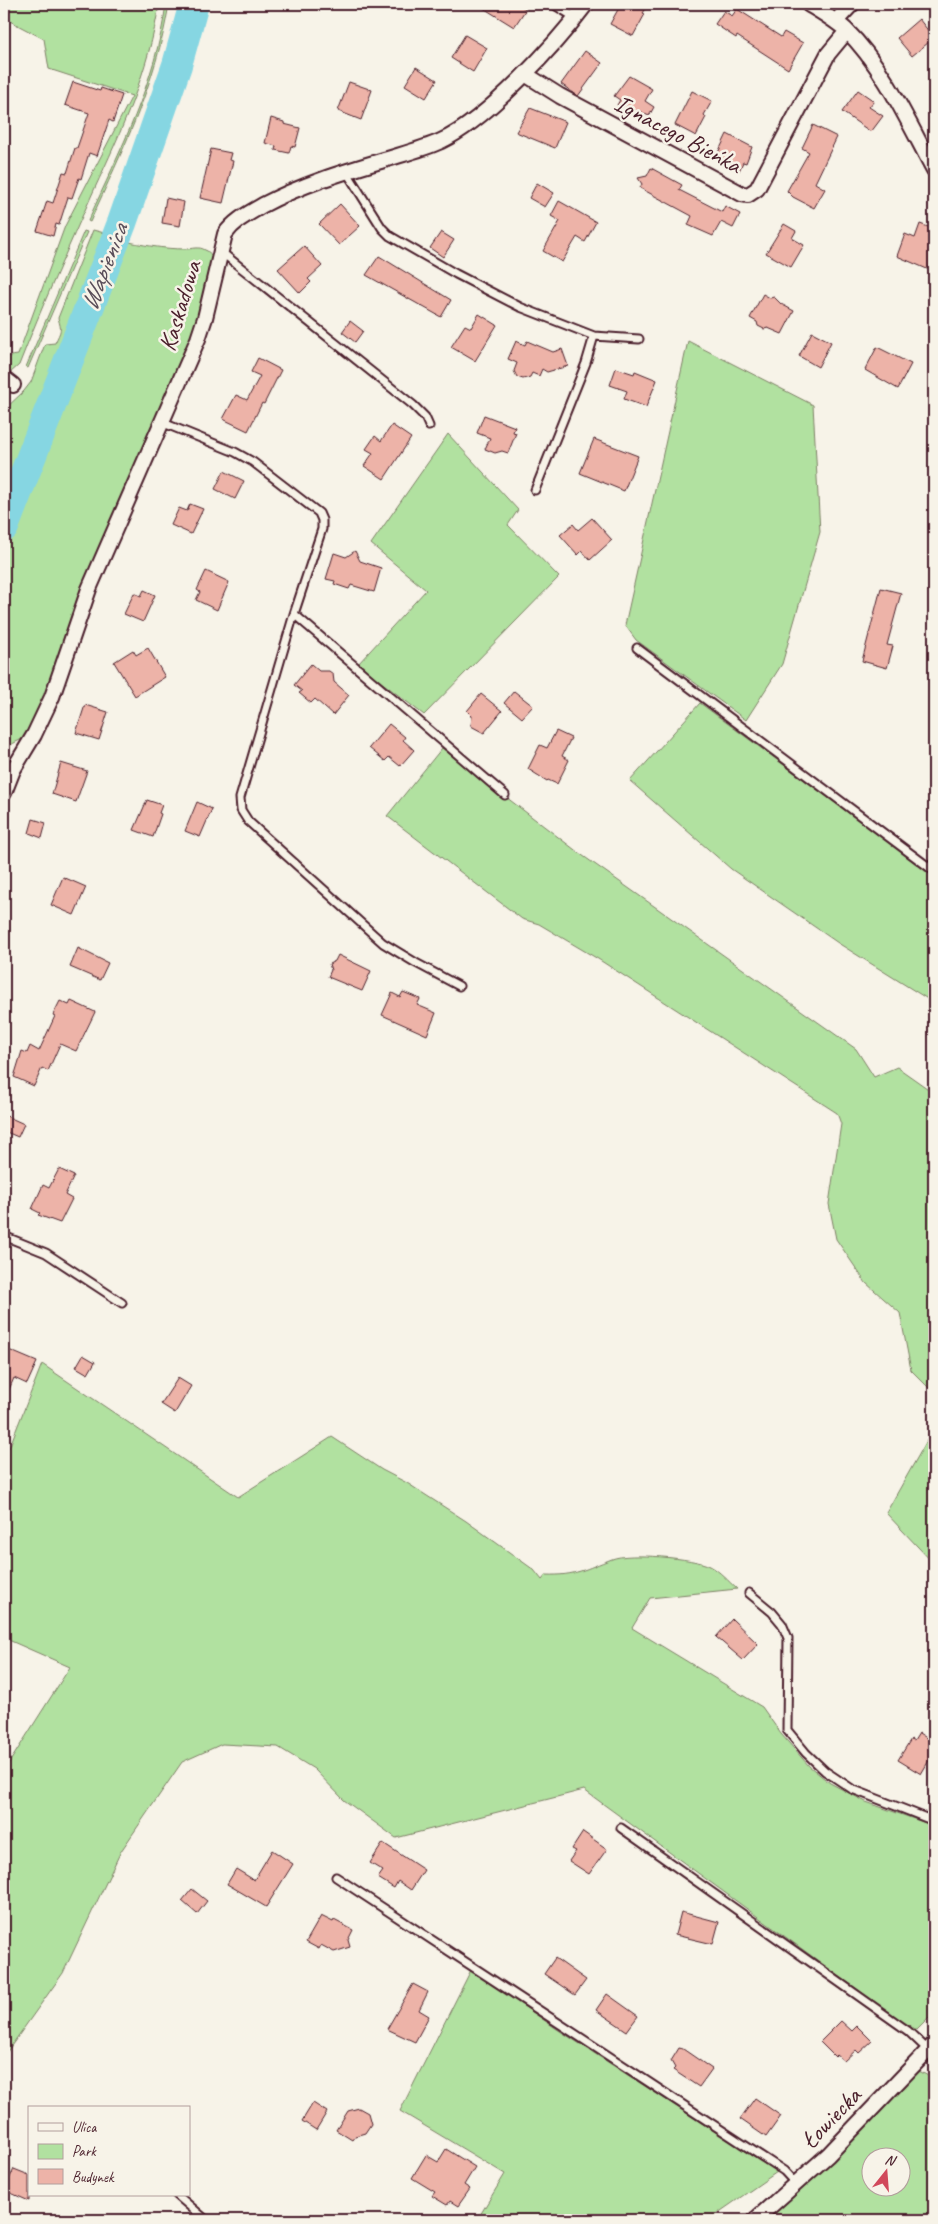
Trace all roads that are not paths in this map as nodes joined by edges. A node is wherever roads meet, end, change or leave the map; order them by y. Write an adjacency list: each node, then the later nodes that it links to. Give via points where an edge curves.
1 (552, 4): 5 (lane)
2 (586, 4): 5 (street, Kaskadowa)
3 (808, 4): 6 (street)
4 (852, 4): 6 (street)
5 (576, 18): 8 (street, Kaskadowa)
6 (836, 22): 7 (street)
7 (847, 31): 8 (street, Ignacego Bieńka, via 828,54 757,189 748,195); 9 (street, via 874,64)
8 (524, 74): 10 (street, Kaskadowa, via 490,106 450,136)
9 (934, 170)
10 (346, 171): 11 (street, Kaskadowa, via 294,191 242,217 225,234); 12 (lane, via 390,236 520,307)
11 (220, 250): 14 (street, Kaskadowa, via 200,332); 15 (lane, via 404,397 425,417)
12 (594, 336): 13 (lane); 16 (lane)
13 (639, 338)
14 (160, 422): 17 (lane, via 253,462 319,513 322,529); 19 (street, Kaskadowa, via 88,589 56,688)
15 (429, 426)
16 (535, 490)
17 (294, 614): 20 (lane); 22 (lane, via 240,798 241,810 248,821 383,943)
18 (637, 648): 21 (lane)
19 (4, 793)
20 (505, 795)
21 (934, 870)
22 (459, 986)
23 (4, 1236): 24 (lane, via 46,1253)
24 (122, 1302)
25 (749, 1593): 26 (lane, via 782,1624 788,1638 787,1730 825,1771 852,1789)
26 (934, 1821)
27 (621, 1828): 29 (lane)
28 (336, 1878): 30 (lane, via 784,2171)
29 (931, 2047): 30 (street, Łowiecka)
30 (796, 2184): 33 (street, Łowiecka)
31 (178, 2196): 32 (lane)
32 (206, 2220)
33 (755, 2220)

